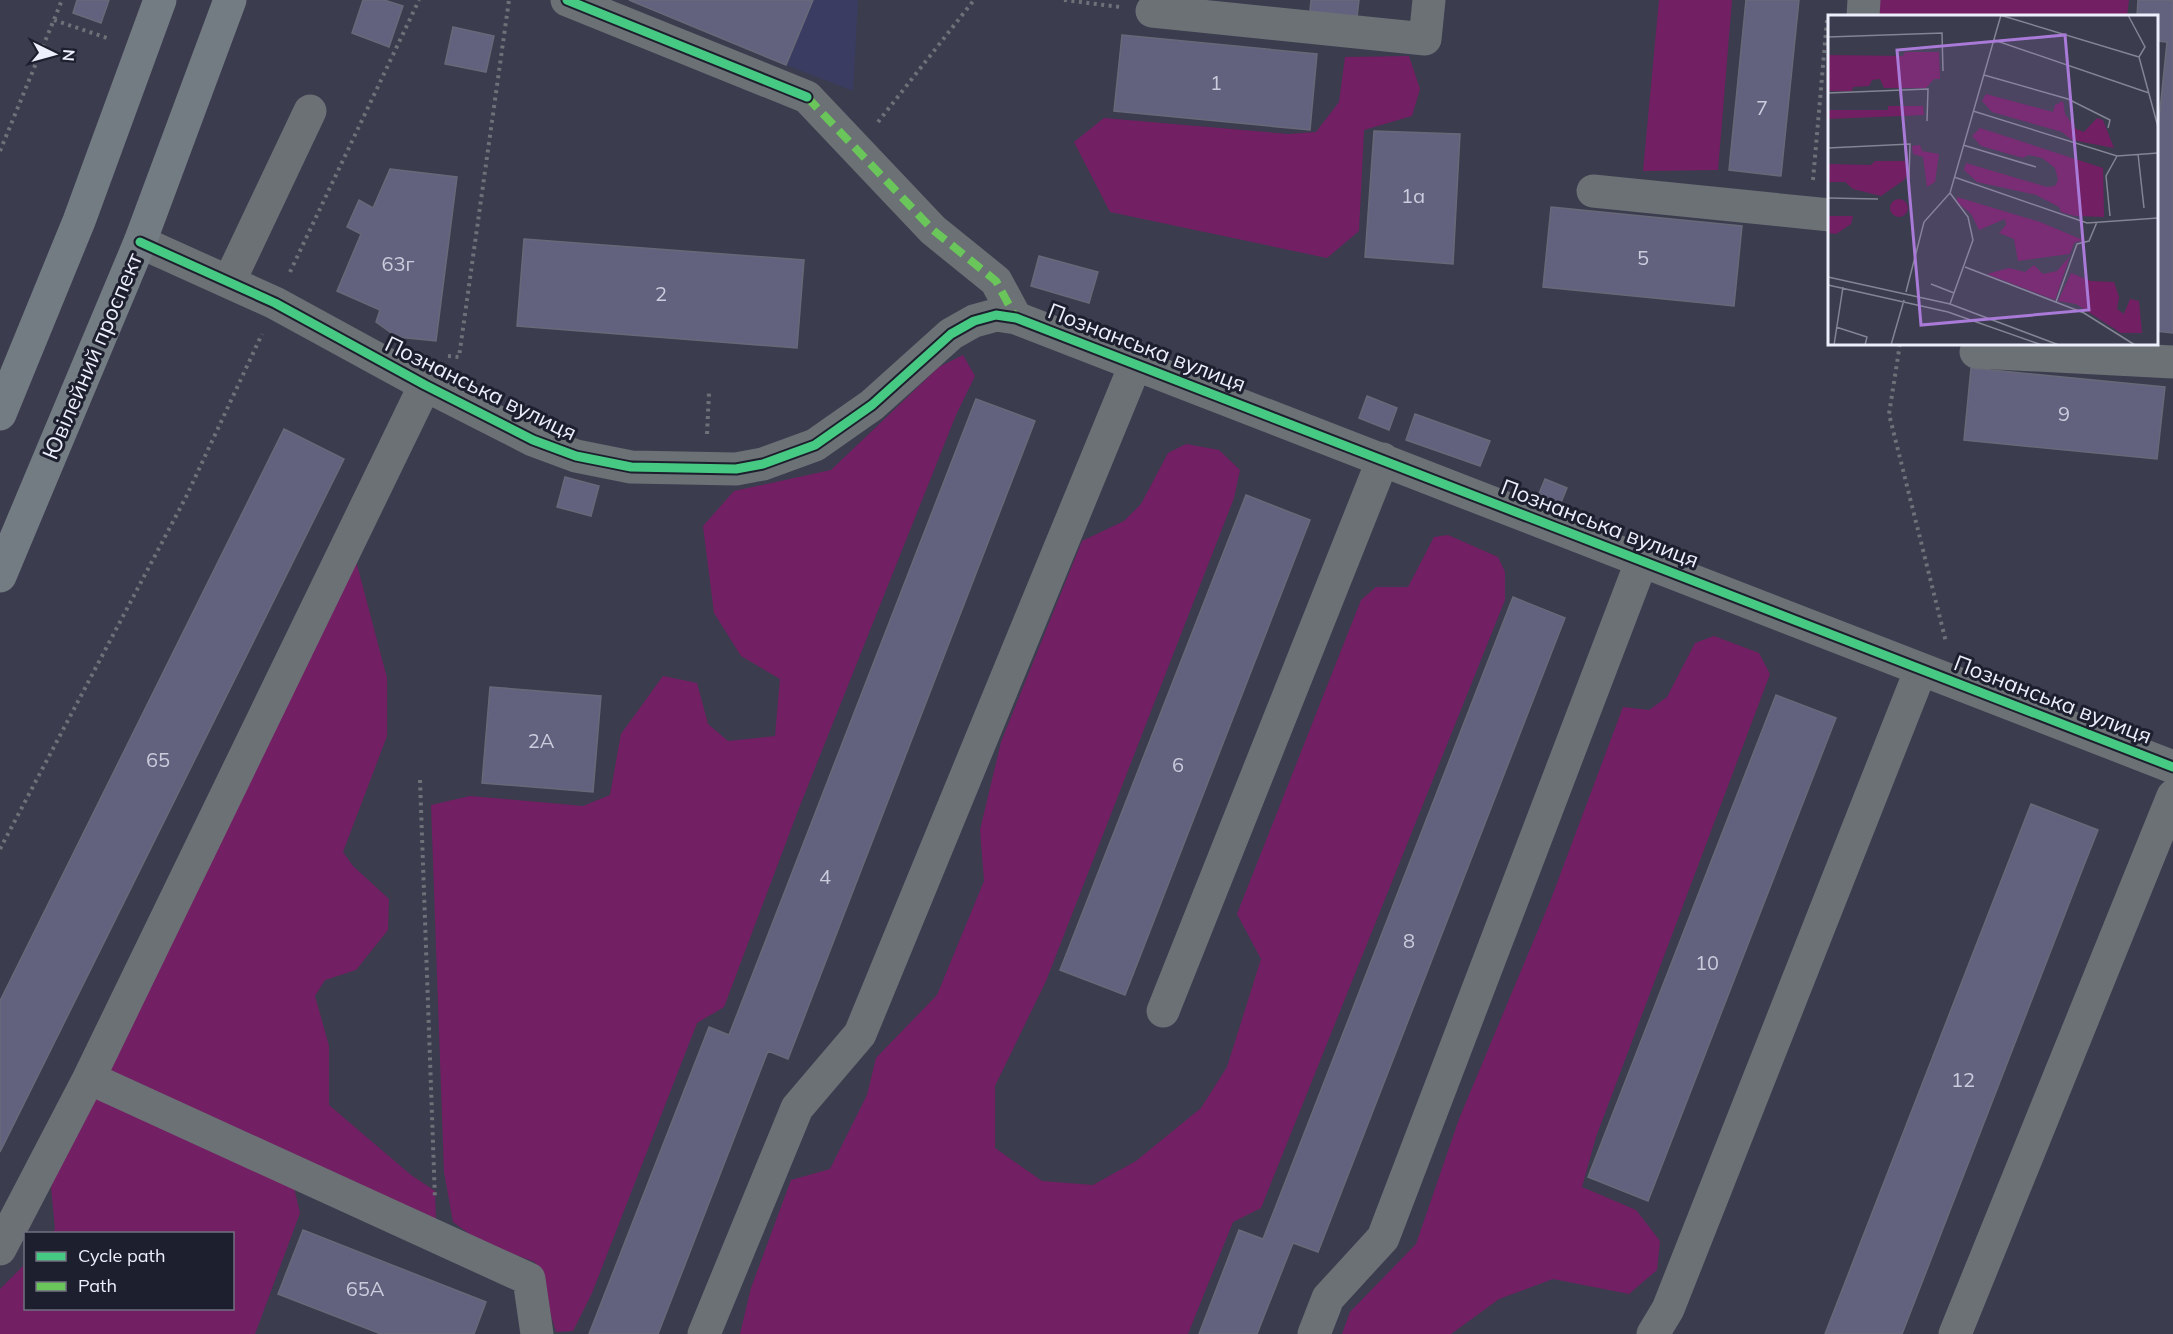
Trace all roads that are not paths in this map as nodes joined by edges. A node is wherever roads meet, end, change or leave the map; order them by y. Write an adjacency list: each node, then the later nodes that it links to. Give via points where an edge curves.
1 (160, 0): 18 (main road, via 79,221)
2 (230, 0): 11 (main road, Ювілейний проспект)
3 (567, 0): 13 (street, Познанська вулиця, via 807,97 933,230 996,281)
4 (1429, 0): 6 (street, via 1425,39)
5 (1864, 0): 7 (street)
6 (1152, 11)
7 (1863, 15)
8 (310, 111): 12 (street)
9 (1593, 190): 10 (street)
10 (1824, 202)
11 (140, 242): 12 (street, Познанська вулиця); 21 (main road, Ювілейний проспект)
12 (229, 282): 17 (street, Познанська вулиця)
13 (1016, 318): 16 (street, Познанська вулиця); 17 (street, Познанська вулиця, via 996,315 974,321 951,334 872,405 815,445 763,464 736,469 632,468 576,456 533,440)
14 (1976, 352): 15 (street)
15 (2173, 362)
16 (1136, 363): 19 (street, Познанська вулиця); 29 (street, via 860,1034 797,1108)
17 (425, 385): 26 (street)
18 (0, 414)
19 (1383, 459): 20 (street, Познанська вулиця); 25 (street)
20 (1642, 560): 22 (street, Познанська вулиця); 30 (street, via 1383,1239 1328,1298)
21 (0, 576)
22 (1921, 669): 23 (street, Познанська вулиця); 31 (street, via 1668,1309)
23 (2173, 767)
24 (2173, 796): 32 (street)
25 (1163, 1011)
26 (89, 1078): 27 (street); 28 (street, via 528,1279)
27 (0, 1249)
28 (537, 1334)
29 (704, 1334)
30 (1314, 1334)
31 (1653, 1334)
32 (1955, 1334)

